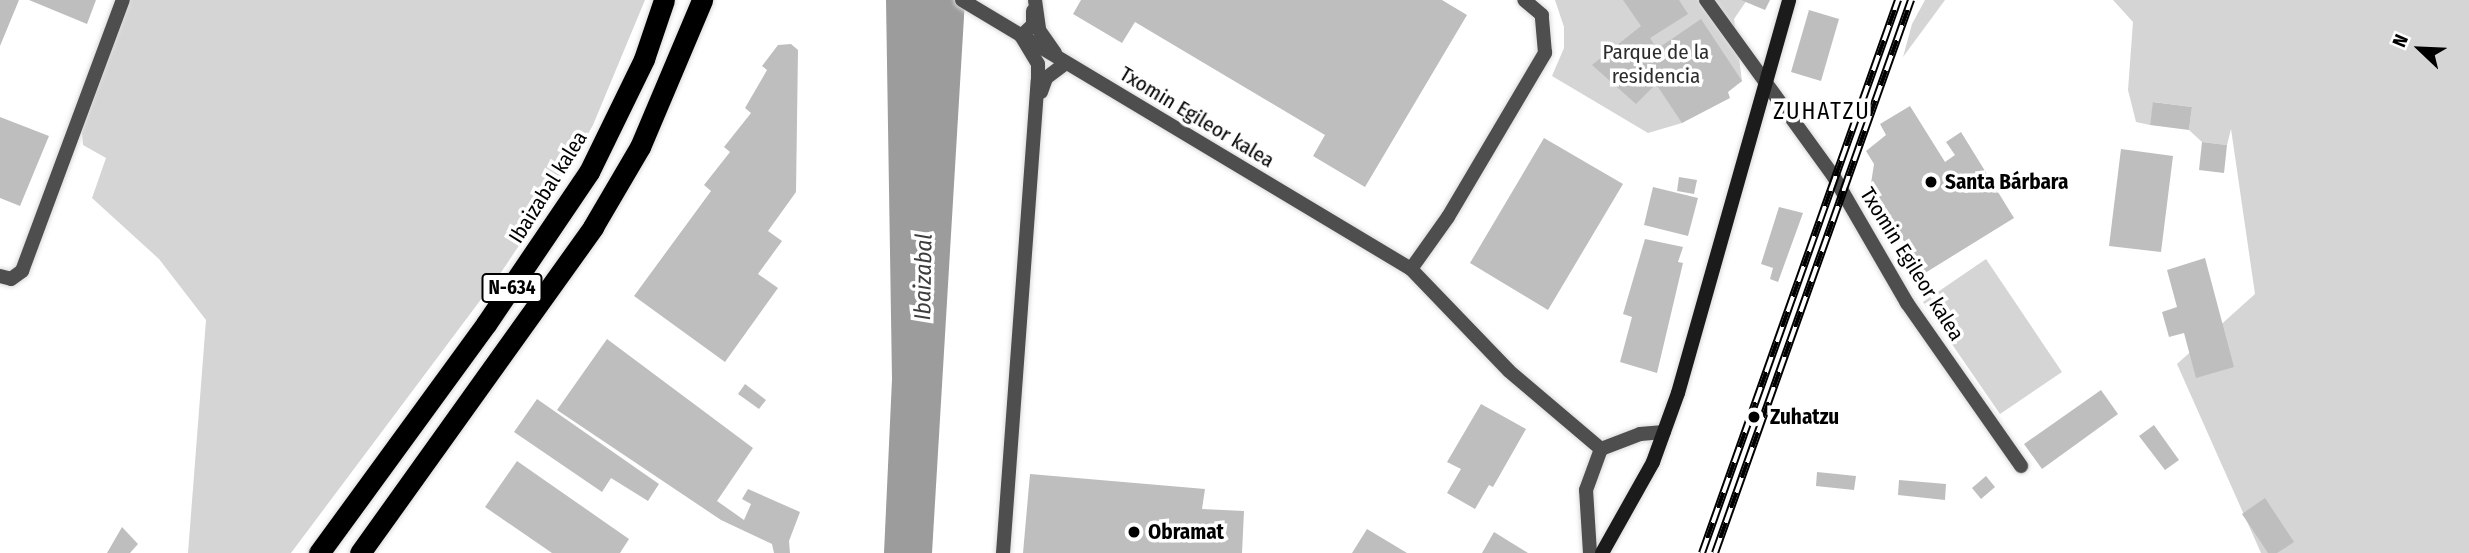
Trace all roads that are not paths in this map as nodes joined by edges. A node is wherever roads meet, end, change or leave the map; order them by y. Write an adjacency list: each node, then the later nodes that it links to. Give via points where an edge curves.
1 (123, 0): 14 (street, via 22,271 11,279)
2 (664, 0): 18 (highway, Ibaizabal kalea / N-634, via 644,59 583,181)
3 (702, 0): 19 (highway, N-634, via 663,98 617,188 534,312)
4 (962, 0): 9 (street, Txomin Egileor kalea)
5 (1524, 0): 13 (street, via 1542,15 1545,52 1448,217)
6 (1706, 0): 11 (street, Txomin Egileor kalea)
7 (1789, 0): 11 (street)
8 (1034, 6): 9 (street, via 1032,25); 10 (street, via 1053,51)
9 (1021, 36): 10 (street, Txomin Egileor kalea); 12 (street, via 1038,64)
10 (1066, 63): 12 (street, via 1046,78); 13 (street, Txomin Egileor kalea)
11 (1765, 85): 15 (street); 17 (street, Txomin Egileor kalea, via 1834,177 1907,303)
12 (1036, 105): 20 (street)
13 (1411, 270): 16 (street, Txomin Egileor kalea, via 1509,371)
14 (0, 276)
15 (1664, 432): 16 (street, via 1640,434); 22 (street, via 1647,474)
16 (1601, 449): 21 (street, via 1586,490)
17 (2021, 466)
18 (319, 553)
19 (360, 553)
20 (1003, 553)
21 (1590, 553)
22 (1602, 553)

